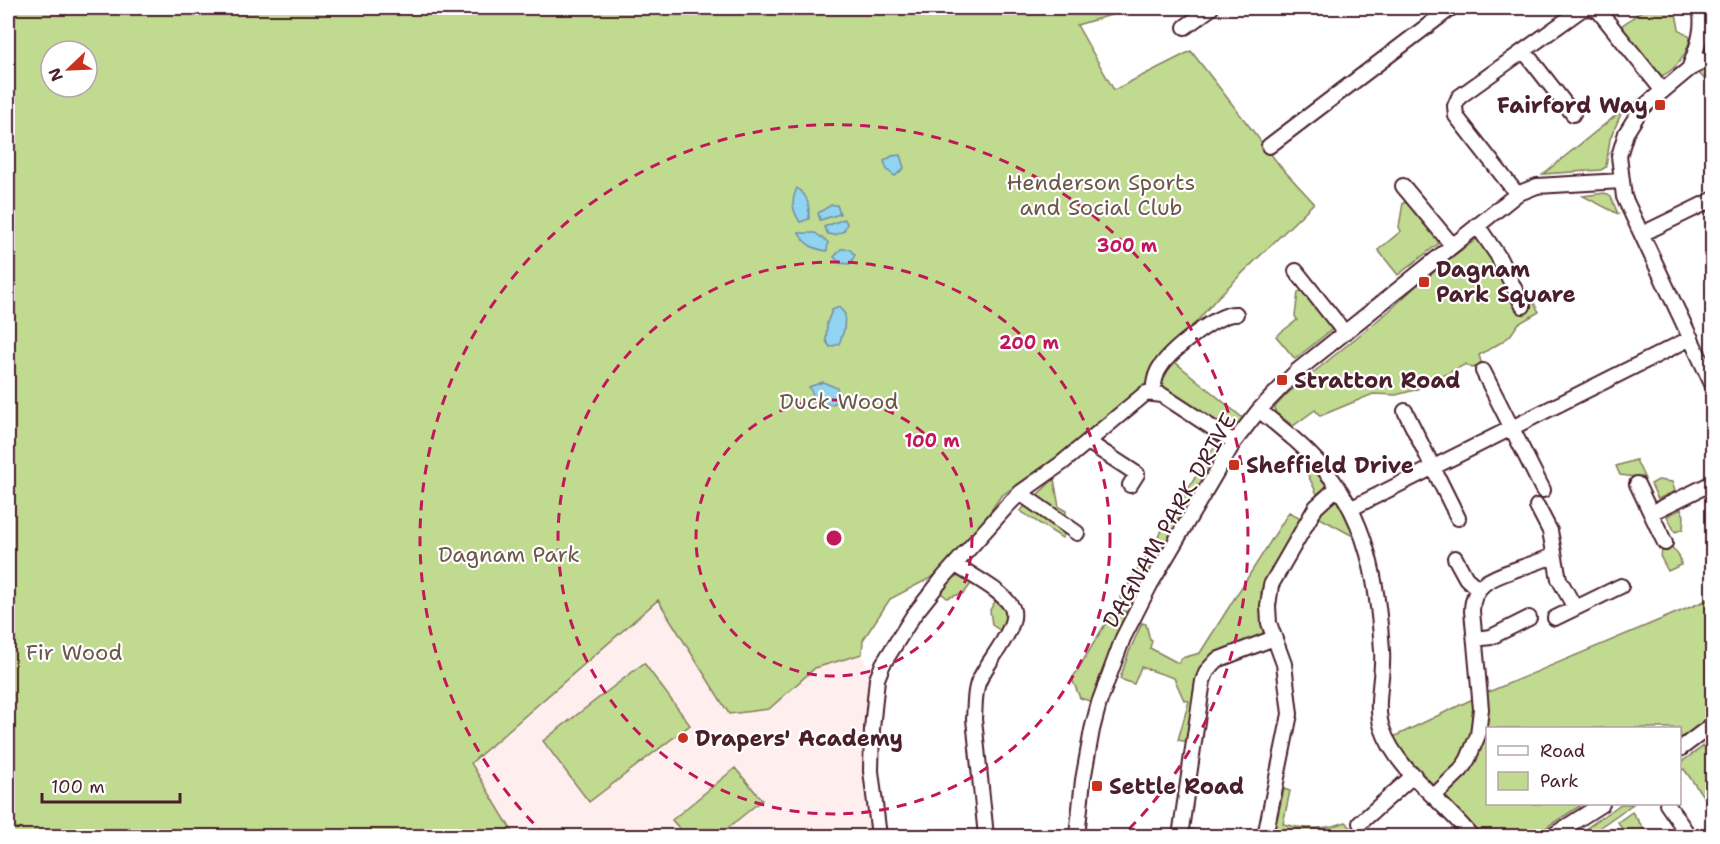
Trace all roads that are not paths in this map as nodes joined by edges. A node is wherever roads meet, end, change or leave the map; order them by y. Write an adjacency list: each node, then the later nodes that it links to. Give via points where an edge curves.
1 (1211, 8): 4 (street)
2 (1451, 8): 10 (street)
3 (1705, 16): 7 (street)
4 (1185, 27)
5 (1524, 51): 8 (street, via 1582,9 1592,8); 9 (street); 13 (street, via 1459,97 1455,106 1456,116)
6 (1713, 57): 7 (street)
7 (1689, 69): 8 (street)
8 (1663, 91): 11 (street, via 1641,109 1626,133 1619,156)
9 (1573, 114)
10 (1269, 146)
11 (1621, 181): 13 (street, DAGNAM PARK DRIVE, via 1537,186); 16 (street, via 1624,197)
12 (1403, 186): 17 (street)
13 (1516, 194): 15 (street, DAGNAM PARK DRIVE)
14 (1713, 200): 16 (street)
15 (1477, 225): 17 (street, DAGNAM PARK DRIVE); 19 (street)
16 (1642, 234): 22 (street)
17 (1452, 245): 21 (street, DAGNAM PARK DRIVE)
18 (1296, 271): 21 (street)
19 (1523, 306)
20 (1236, 314): 25 (street, via 1204,328 1183,344 1159,368)
21 (1345, 333): 26 (street, DAGNAM PARK DRIVE)
22 (1690, 338): 24 (street); 28 (street)
23 (1483, 371): 28 (street)
24 (1713, 384)
25 (1153, 393): 29 (street, via 1139,398); 30 (street)
26 (1259, 410): 30 (street, DAGNAM PARK DRIVE); 35 (street, via 1309,453)
27 (1405, 411): 31 (street)
28 (1511, 428): 31 (street); 36 (street)
29 (1088, 442): 34 (street, via 1137,474); 37 (street)
30 (1234, 442): 64 (street, DAGNAM PARK DRIVE, via 1123,638 1094,721)
31 (1433, 469): 39 (street); 41 (street)
32 (1713, 483): 40 (street)
33 (1637, 484): 40 (street)
34 (1130, 485)
35 (1338, 487): 39 (street); 52 (street, via 1316,507 1271,585 1268,606)
36 (1543, 490)
37 (1020, 493): 42 (street); 46 (street)
38 (1538, 506): 44 (street, via 1550,531)
39 (1352, 508): 56 (street, via 1370,559 1377,595 1383,668 1379,715 1394,752)
40 (1651, 513): 43 (street)
41 (1458, 518)
42 (1077, 533)
43 (1665, 543)
44 (1553, 556): 48 (street, via 1488,579); 49 (street, via 1559,579)
45 (1455, 558): 48 (street, via 1466,578)
46 (956, 565): 62 (street, via 914,616 877,679 871,771); 63 (street, via 1006,599 1013,608 1015,621 978,683 975,700)
47 (1621, 586): 49 (street)
48 (1478, 589): 53 (street, via 1472,603)
49 (1575, 608): 51 (street)
50 (1528, 618): 53 (street, via 1491,637)
51 (1555, 618)
52 (1274, 638): 65 (street, via 1217,660 1207,671); 66 (street, via 1284,664 1290,714)
53 (1475, 639): 57 (street, via 1481,709 1478,735 1461,770)
54 (1713, 725): 55 (street)
55 (1681, 748)
56 (1414, 775): 57 (street); 60 (street)
57 (1434, 796): 67 (street)
58 (1601, 805): 61 (street)
59 (1668, 805): 69 (street)
60 (1360, 824)
61 (1576, 830): 68 (street)
62 (879, 837)
63 (986, 837)
64 (1077, 837)
65 (1180, 837)
66 (1266, 837)
67 (1471, 837)
68 (1552, 837)
69 (1689, 837)

